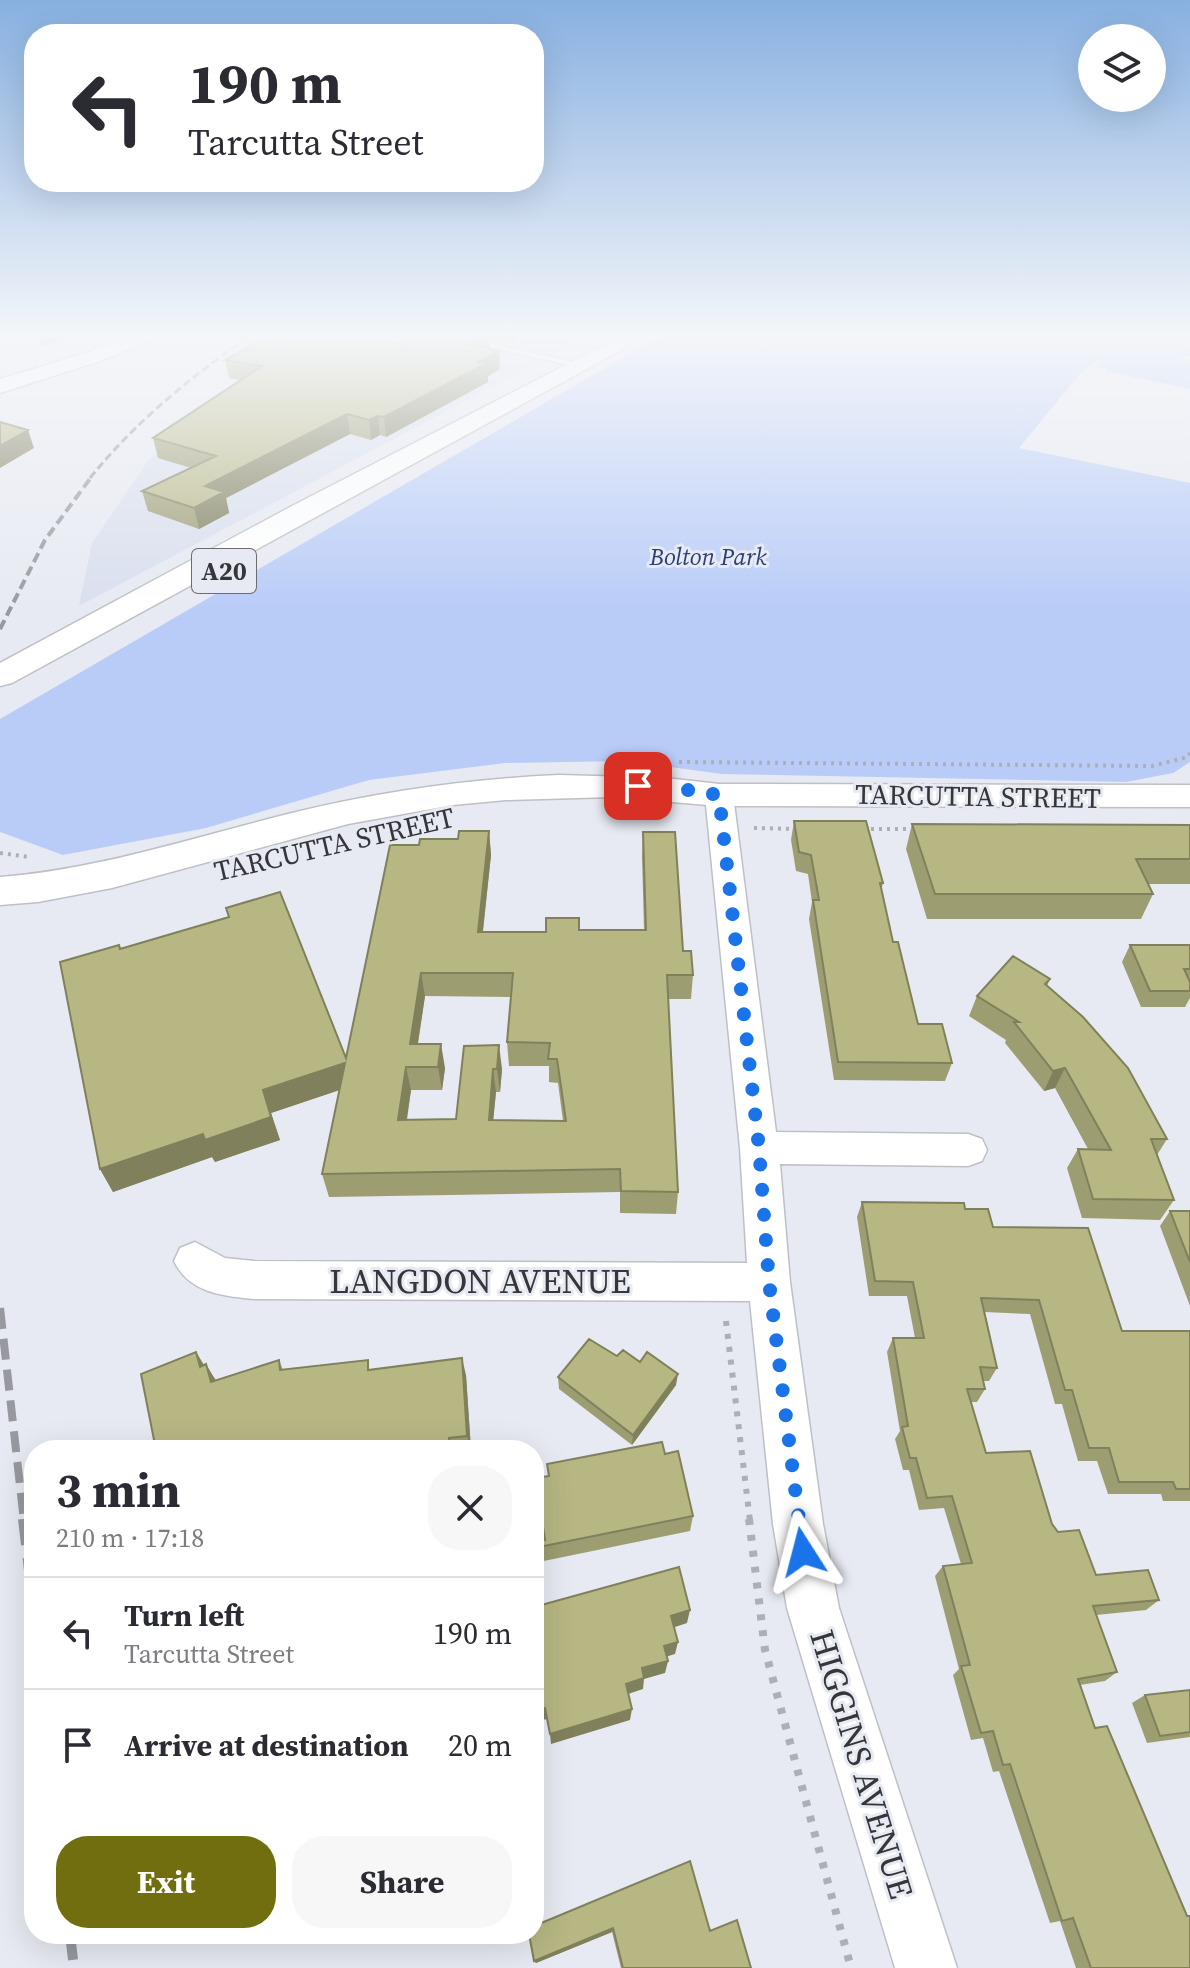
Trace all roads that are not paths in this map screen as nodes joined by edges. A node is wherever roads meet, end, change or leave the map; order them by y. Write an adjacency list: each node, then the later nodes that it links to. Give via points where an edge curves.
1 (463, 427): 2 (main road, A20)
2 (445, 436): 3 (main road, A20); 4 (main road, A20)
3 (0, 676)
4 (0, 700)
5 (719, 795): 6 (main road, TARCUTTA STREET); 7 (main road, TARCUTTA STREET, via 664,807 592,797); 10 (street, HIGGINS AVENUE)
6 (1190, 796)
7 (539, 798): 8 (main road, TARCUTTA STREET, via 462,792 366,808 93,879); 9 (main road, TARCUTTA STREET, via 391,825 97,901)
8 (0, 891)
9 (0, 915)
10 (759, 1148): 11 (street); 13 (street, HIGGINS AVENUE)
11 (968, 1150)
12 (195, 1261): 13 (street, LANGDON AVENUE, via 218,1276 254,1280)
13 (769, 1282): 14 (street, HIGGINS AVENUE, via 813,1608)
14 (926, 1968)

